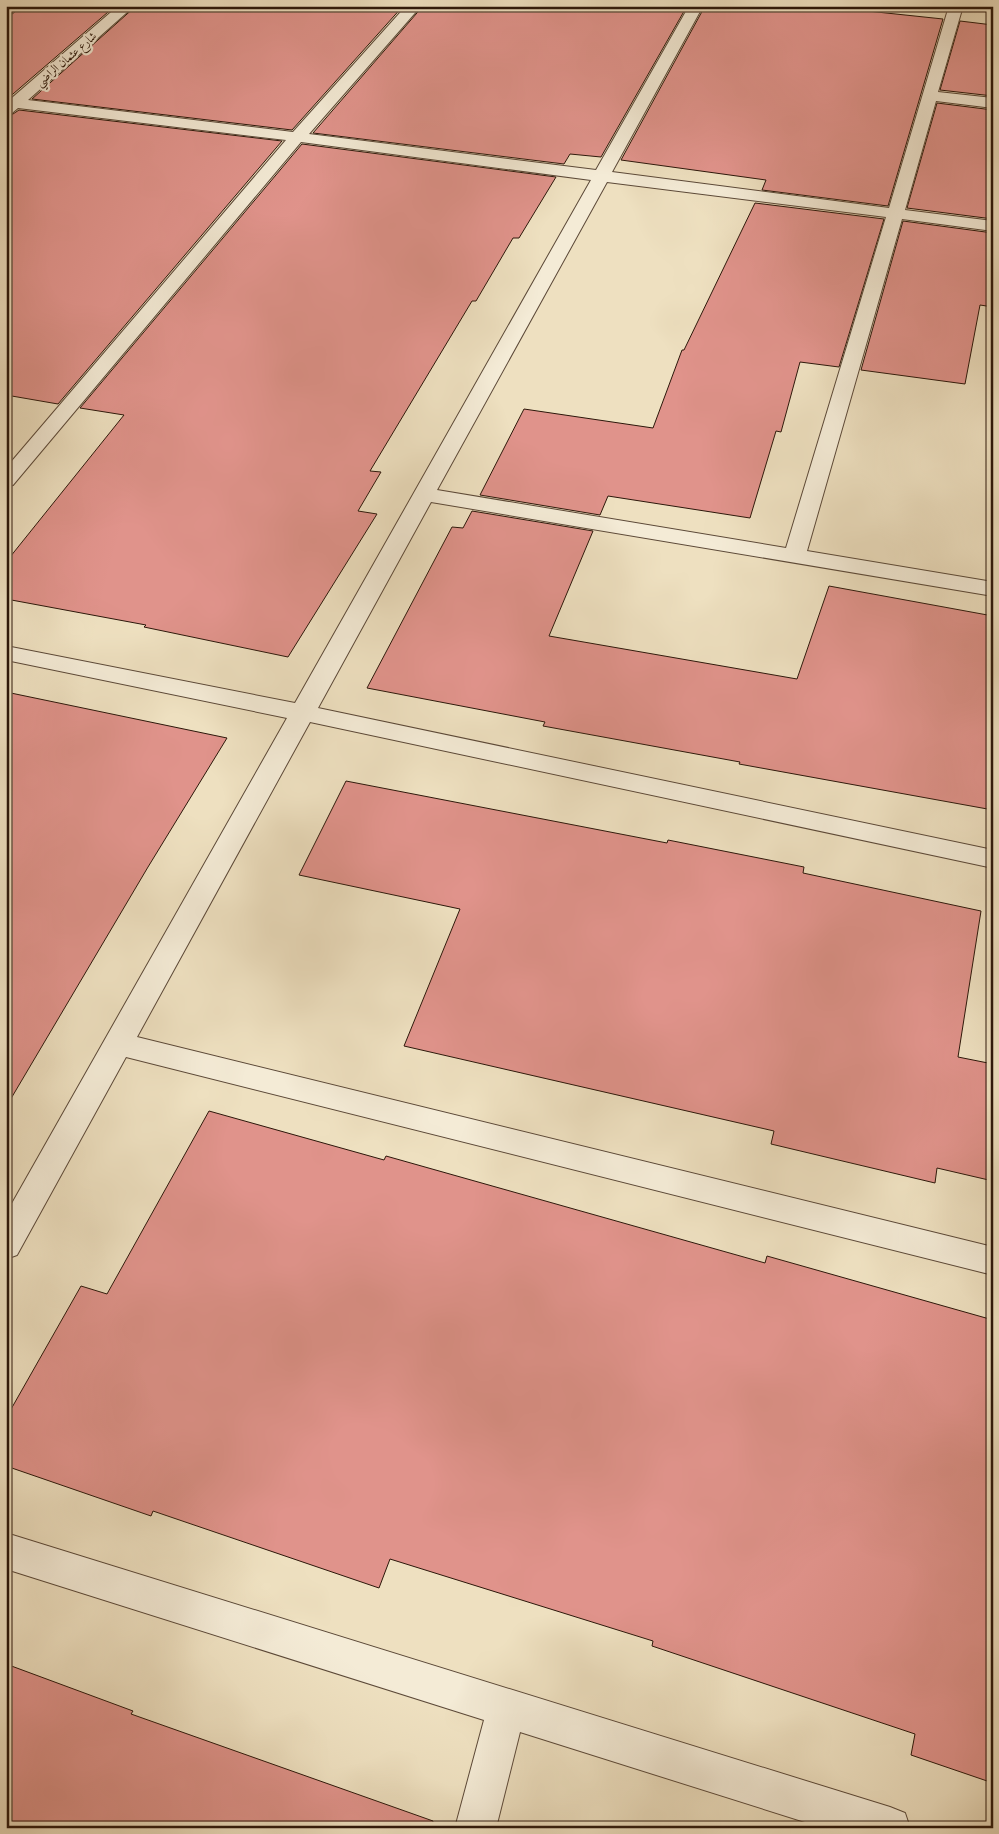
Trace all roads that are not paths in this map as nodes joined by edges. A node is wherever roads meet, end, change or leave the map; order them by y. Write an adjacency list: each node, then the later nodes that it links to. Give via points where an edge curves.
1 (127, 6): 7 (lane, شارع عثمان الراضي)
2 (414, 6): 8 (lane)
3 (696, 6): 9 (lane)
4 (956, 6): 5 (lane)
5 (929, 96): 6 (lane); 10 (lane)
6 (993, 103)
7 (11, 107): 8 (lane)
8 (297, 137): 9 (lane); 12 (lane)
9 (601, 176): 10 (lane); 13 (lane)
10 (894, 214): 11 (lane); 14 (lane)
11 (993, 226)
12 (6, 481)
13 (424, 494): 14 (lane); 17 (lane)
14 (795, 556): 15 (lane)
15 (993, 589)
16 (6, 653): 17 (lane)
17 (303, 713): 18 (lane); 19 (lane)
18 (993, 858)
19 (118, 1044): 20 (lane); 21 (lane)
20 (6, 1245)
21 (993, 1260)
22 (6, 1551): 23 (lane)
23 (507, 1708): 24 (lane); 25 (lane)
24 (475, 1828)
25 (890, 1828)

